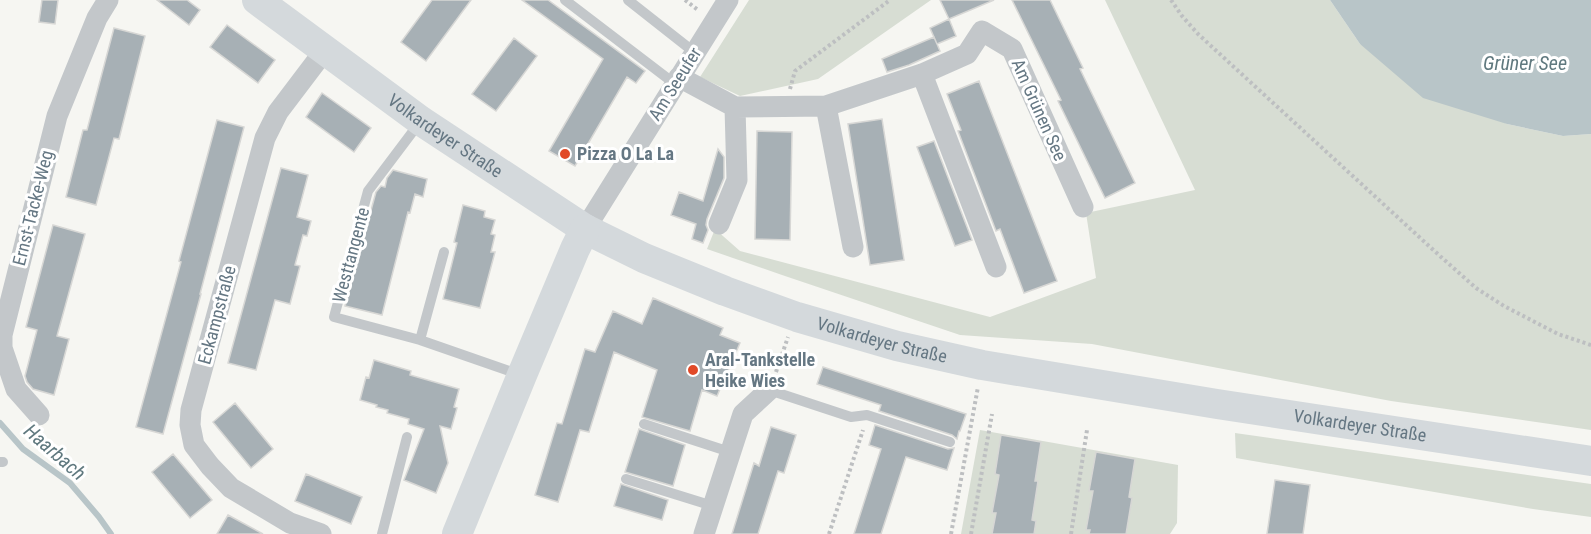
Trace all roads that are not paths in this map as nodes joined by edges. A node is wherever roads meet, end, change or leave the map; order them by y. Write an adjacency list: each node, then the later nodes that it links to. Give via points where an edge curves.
1 (108, 0): 22 (street, Ernst-Tacke-Weg, via 57,116 2,335 2,348 16,389)
2 (257, 0): 6 (main road, Volkardeyer Straße)
3 (565, 0): 9 (lane)
4 (628, 0): 7 (lane)
5 (728, 0): 7 (street, Am Seeufer)
6 (325, 50): 12 (main road, Volkardeyer Straße); 30 (street, Eckampstraße, via 278,112 265,138 190,425 194,445 231,488 290,523)
7 (694, 52): 9 (street, Am Seeufer)
8 (921, 74): 10 (street, Am Grünen See); 13 (street, Am Grünen See, via 967,54 982,31 1012,49); 18 (street)
9 (677, 80): 11 (street, Am Grünen See); 15 (street, Am Seeufer)
10 (826, 106): 11 (street, Am Grünen See); 16 (street)
11 (735, 107): 14 (street, via 737,180)
12 (421, 121): 15 (main road, Volkardeyer Straße); 19 (lane, Westtangente, via 368,191 334,317)
13 (1083, 207)
14 (719, 224)
15 (585, 229): 20 (main road); 27 (main road, Volkardeyer Straße, via 725,291 897,346 982,365 1217,404)
16 (853, 247)
17 (444, 252): 19 (lane)
18 (996, 267)
19 (420, 340): 20 (lane, Westtangente)
20 (522, 375): 32 (main road)
21 (769, 390): 25 (lane, via 851,417 867,415); 26 (street, via 743,414)
22 (39, 415)
23 (644, 424): 26 (lane)
24 (407, 437): 31 (lane)
25 (950, 442)
26 (730, 452): 29 (street)
27 (1591, 460)
28 (626, 479): 29 (lane)
29 (713, 506): 33 (street)
30 (321, 534)
31 (382, 534)
32 (457, 534)
33 (704, 534)

